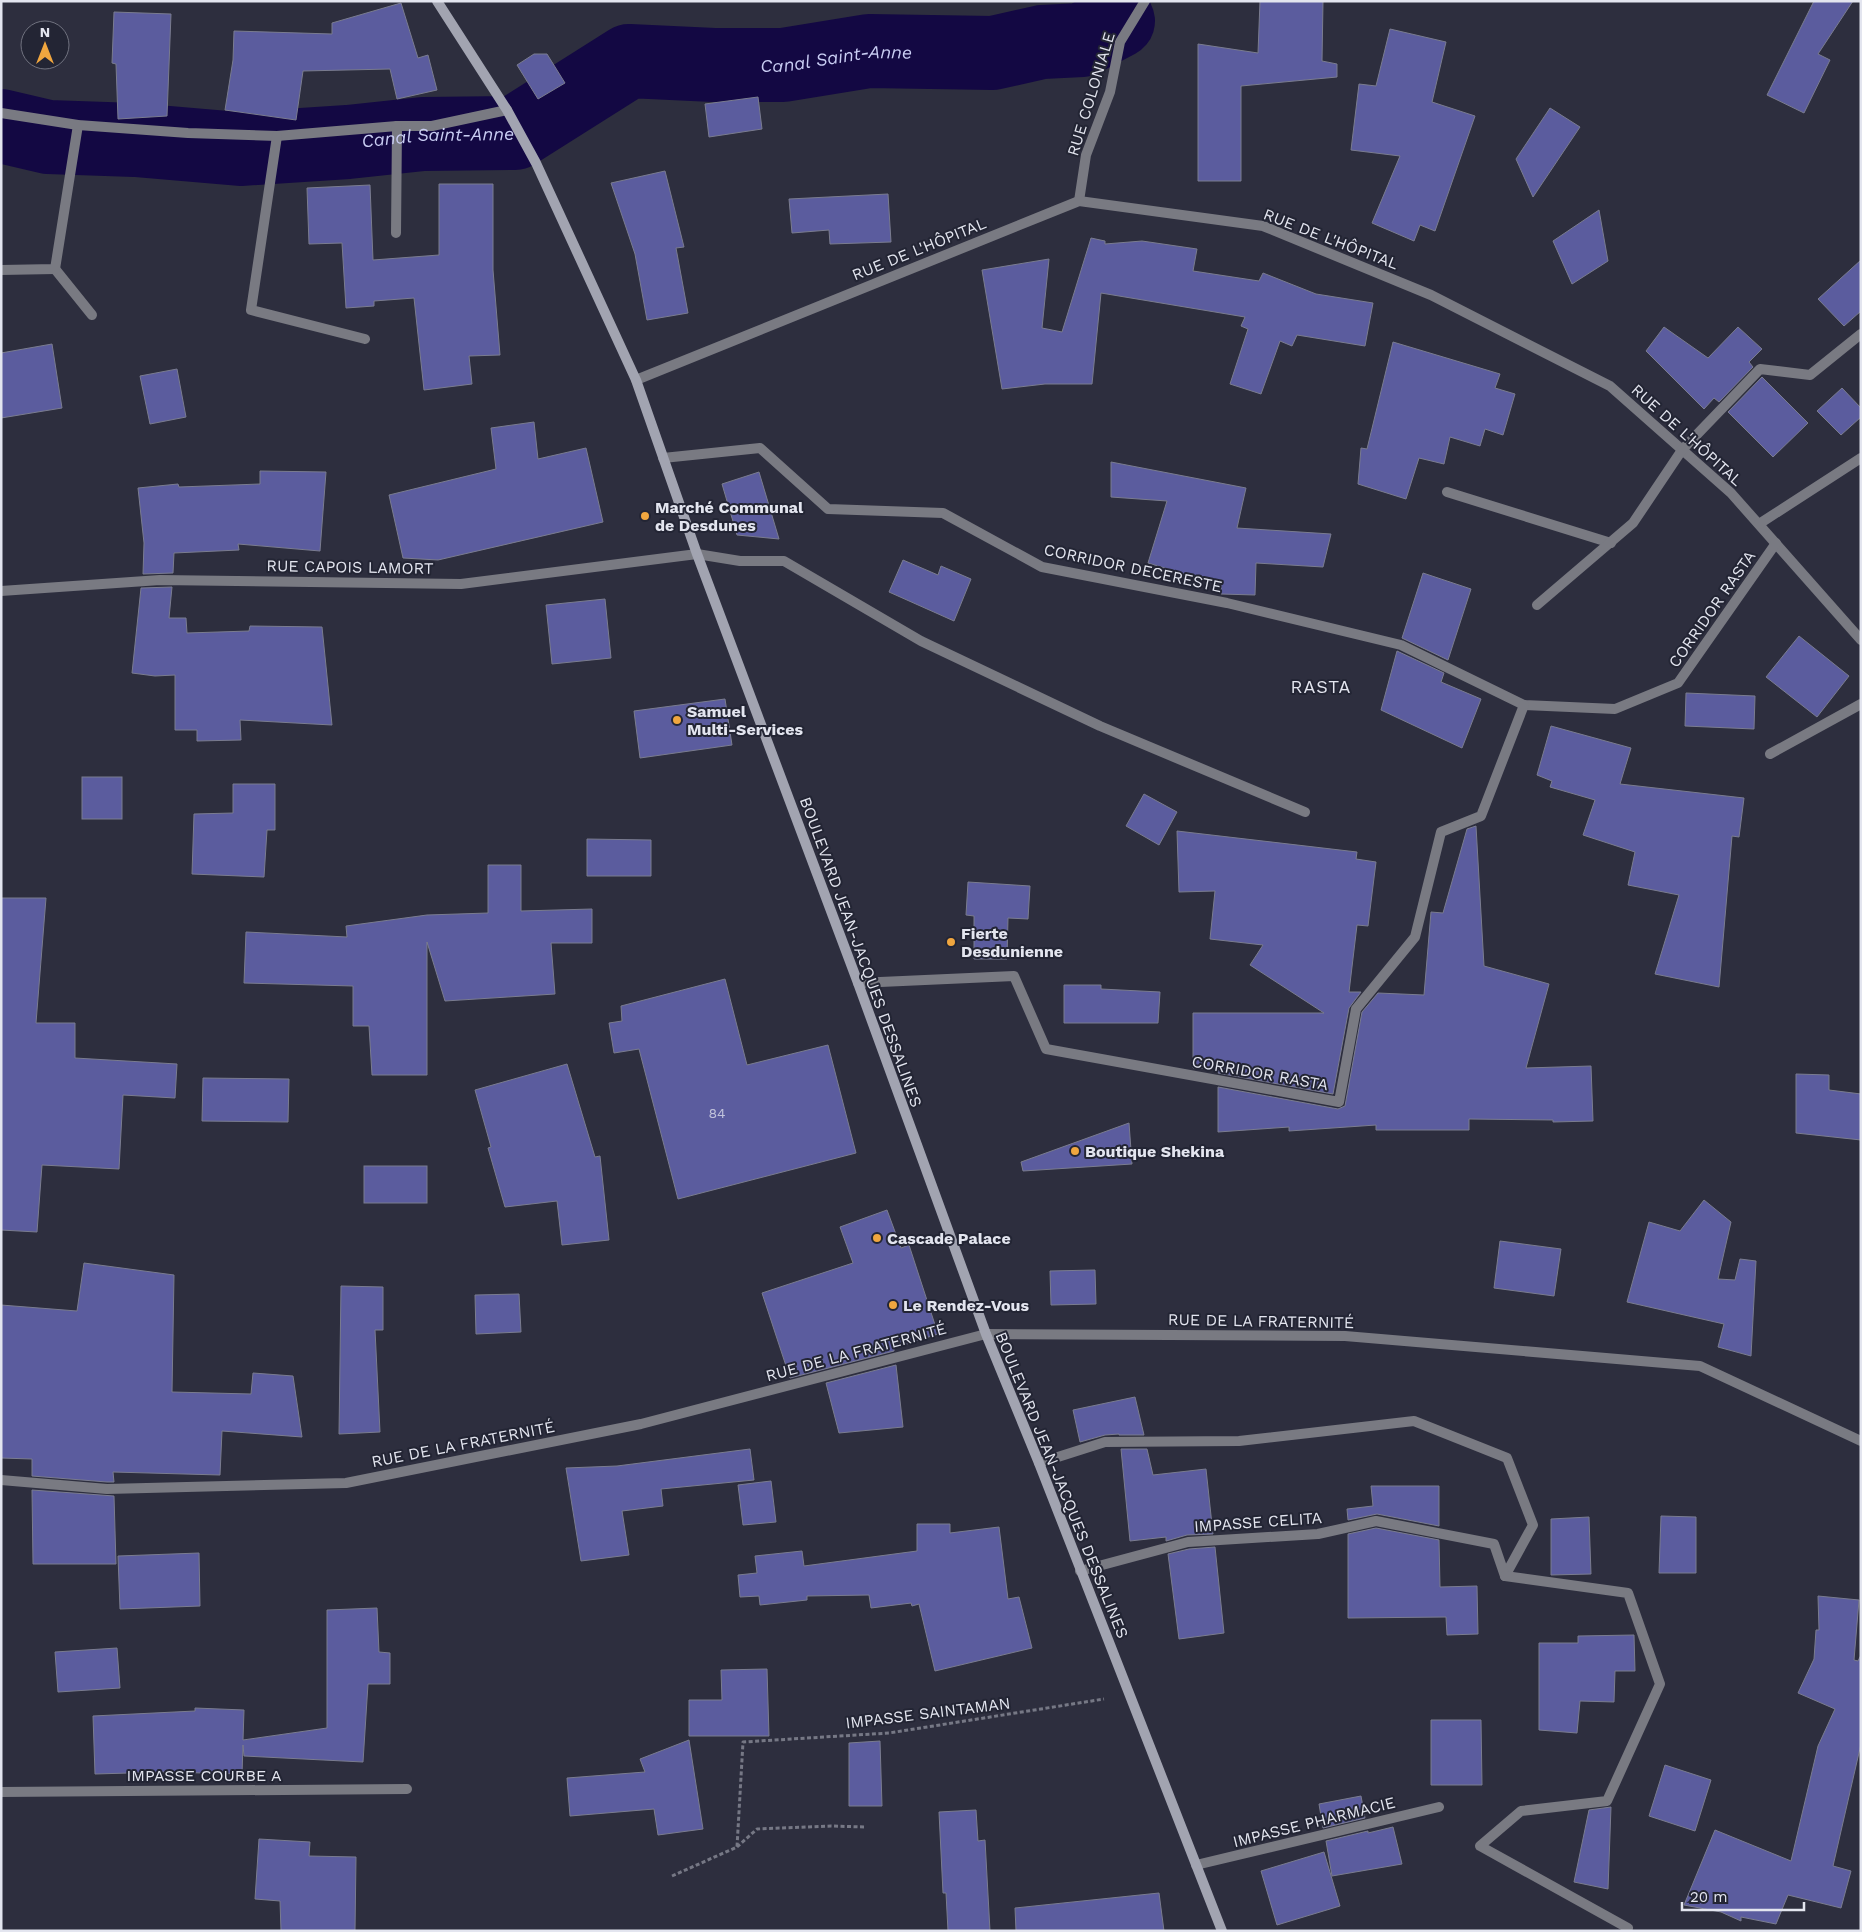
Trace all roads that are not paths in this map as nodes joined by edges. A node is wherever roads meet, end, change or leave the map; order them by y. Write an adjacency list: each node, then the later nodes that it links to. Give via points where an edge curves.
1 (436, 1): 3 (street, BOULEVARD JEAN-JACQUES DESSALINES)
2 (1145, 1): 8 (street, RUE COLONIALE, via 1120,42 1110,92 1086,155)
3 (506, 110): 6 (street, via 432,126); 15 (street, BOULEVARD JEAN-JACQUES DESSALINES, via 536,163)
4 (1, 113): 5 (street)
5 (78, 125): 7 (street, via 188,134); 10 (street)
6 (397, 126): 7 (street); 9 (street)
7 (277, 136): 14 (street, via 252,310)
8 (1078, 201): 15 (street, RUE DE L'HÔPITAL); 16 (street, RUE DE L'HÔPITAL, via 1263,226 1431,295 1610,386)
9 (396, 233)
10 (54, 269): 11 (street); 12 (street)
11 (1, 270)
12 (92, 315)
13 (1861, 334): 16 (street, via 1810,375 1760,369)
14 (365, 340)
15 (636, 380): 17 (street, BOULEVARD JEAN-JACQUES DESSALINES)
16 (1682, 450): 20 (street, RUE DE L'HÔPITAL, via 1731,493); 21 (street, via 1633,523)
17 (663, 458): 23 (street, BOULEVARD JEAN-JACQUES DESSALINES); 28 (street, CORRIDOR DECERESTE, via 760,448 828,510 943,513 1042,567 1227,603 1401,646)
18 (1861, 458): 20 (street)
19 (1447, 492): 21 (street)
20 (1759, 524): 22 (street, RUE DE L'HÔPITAL)
21 (1611, 543): 25 (street)
22 (1776, 544): 26 (street, RUE DE L'HÔPITAL); 28 (street, CORRIDOR RASTA, via 1678,683 1615,709)
23 (697, 554): 24 (street, RUE CAPOIS LAMORT, via 461,584 160,580); 30 (street, RUE CAPOIS LAMORT, via 740,561 784,561 921,641 1100,726); 31 (street, BOULEVARD JEAN-JACQUES DESSALINES)
24 (1, 591)
25 (1537, 605)
26 (1861, 639)
27 (1861, 704): 29 (street)
28 (1524, 705): 31 (street, CORRIDOR RASTA, via 1481,816 1441,832 1415,937 1356,1009 1339,1102 1046,1049 1014,976)
29 (1770, 754)
30 (1305, 812)
31 (858, 983): 32 (street, BOULEVARD JEAN-JACQUES DESSALINES)
32 (986, 1334): 33 (street, RUE DE LA FRATERNITÉ, via 1345,1336 1700,1366); 34 (street, BOULEVARD JEAN-JACQUES DESSALINES); 35 (street, RUE DE LA FRATERNITÉ, via 641,1424 346,1482 108,1489)
33 (1861, 1440)
34 (1038, 1463): 36 (street, BOULEVARD JEAN-JACQUES DESSALINES); 37 (street, via 1105,1442 1239,1441 1414,1421 1507,1458 1533,1525)
35 (1, 1480)
36 (1080, 1571): 37 (street, IMPASSE CELITA, via 1188,1542 1318,1534 1376,1521 1494,1544); 41 (street, BOULEVARD JEAN-JACQUES DESSALINES)
37 (1505, 1576): 43 (street, via 1628,1593 1657,1675 1660,1684 1607,1801 1521,1811 1480,1846 1628,1928)
38 (407, 1788): 39 (street, IMPASSE COURBE A)
39 (1, 1792)
40 (1440, 1807): 41 (street, IMPASSE PHARMACIE)
41 (1196, 1865): 42 (street, BOULEVARD JEAN-JACQUES DESSALINES)
42 (1222, 1931)
43 (1627, 1931)

